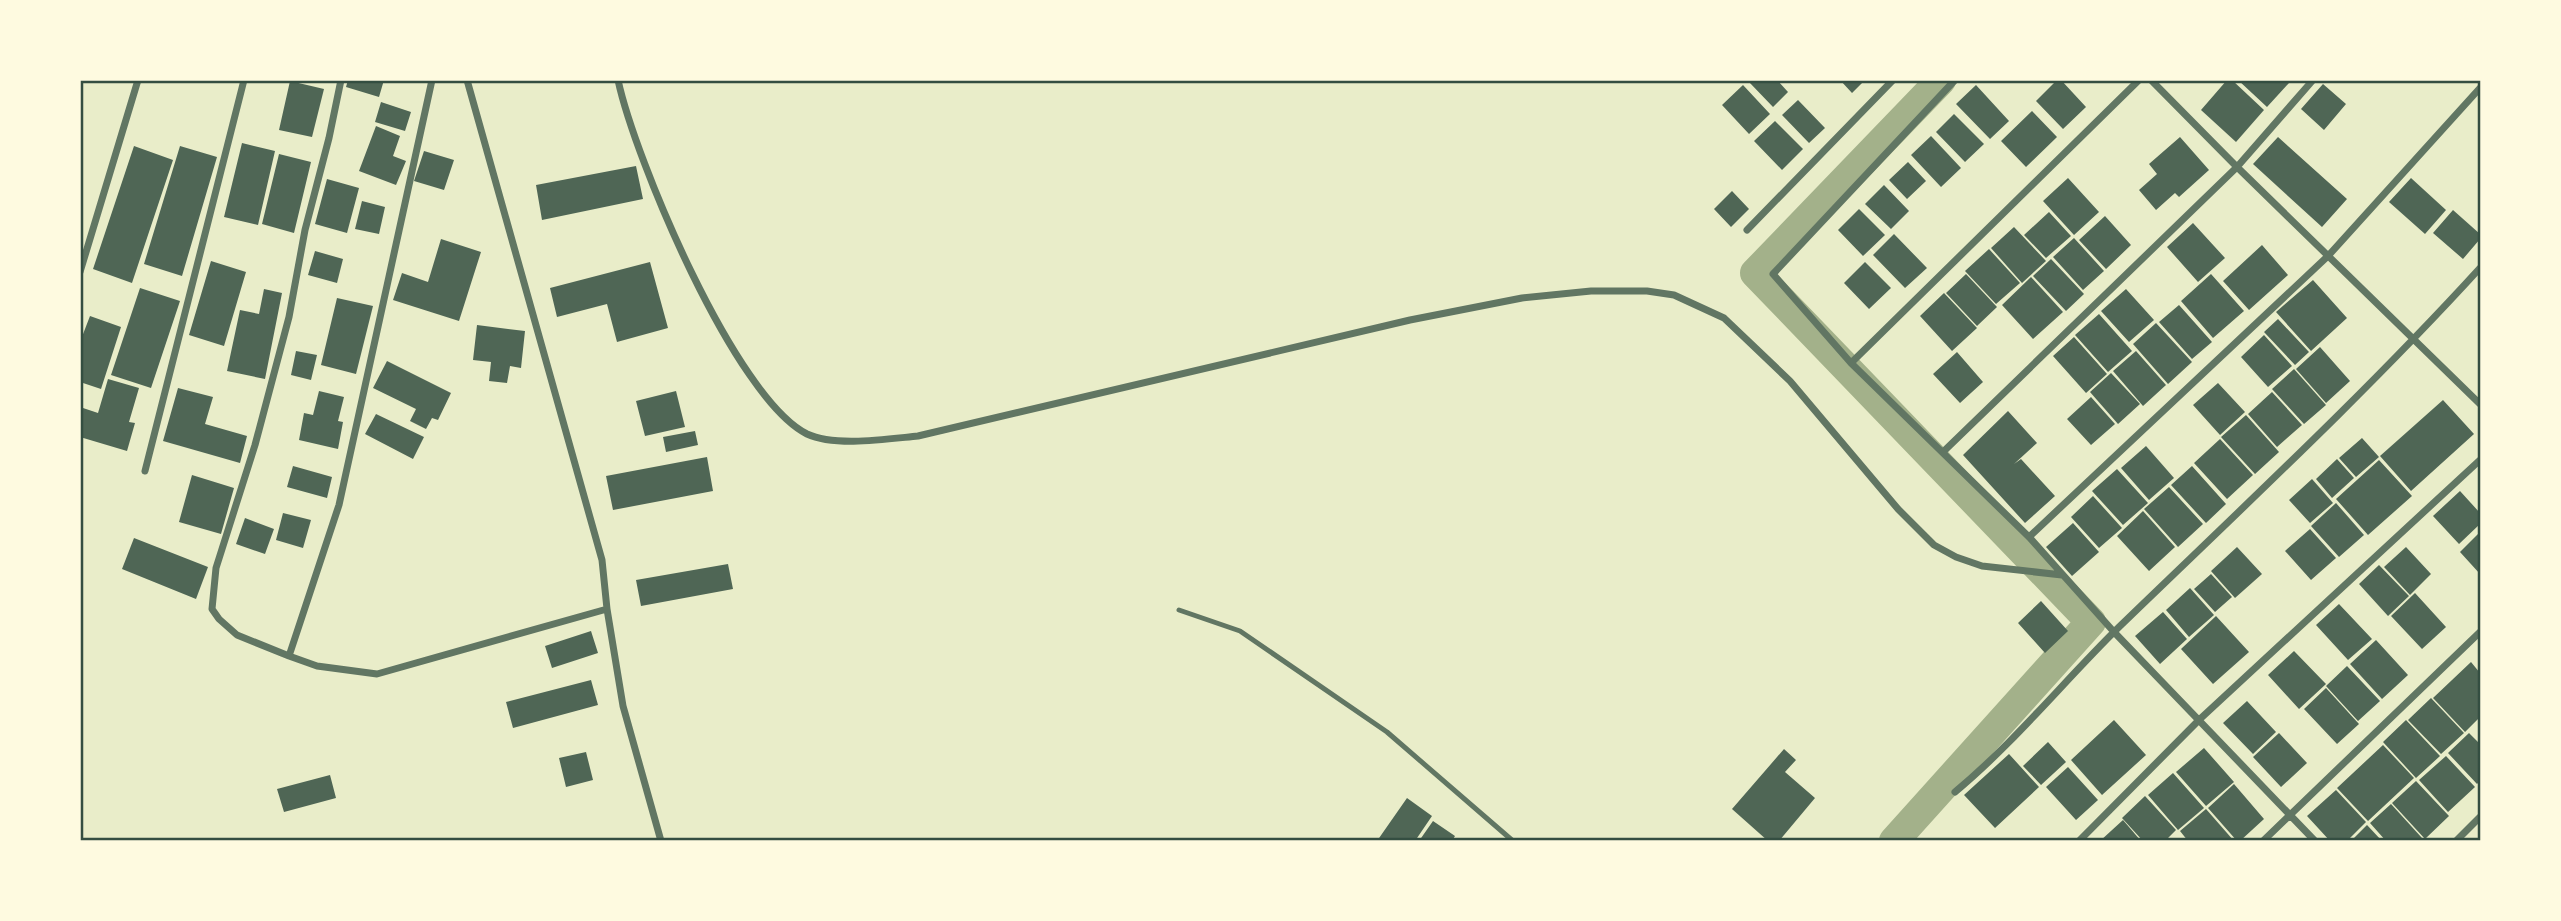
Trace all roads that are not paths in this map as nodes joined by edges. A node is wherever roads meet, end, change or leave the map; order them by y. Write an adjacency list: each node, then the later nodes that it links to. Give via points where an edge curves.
1 (138, 80): 17 (street)
2 (244, 80): 23 (street)
3 (341, 80): 30 (street, via 304,230 289,317 216,568 212,599 212,609 237,635)
4 (432, 80): 30 (street, via 339,505)
5 (467, 80): 26 (street, via 602,560)
6 (618, 80): 25 (street, via 669,226 719,325 760,390 808,434 850,442 918,436 1485,305 1591,291 1647,291 1674,295 1724,318 1790,381 1934,545 1982,566)
7 (1893, 80): 14 (street)
8 (1955, 80): 19 (street, via 1773,272)
9 (2139, 80): 19 (street)
10 (2151, 80): 13 (street)
11 (2313, 80): 13 (street)
12 (2480, 88): 15 (street)
13 (2237, 167): 15 (street); 21 (street)
14 (1747, 230)
15 (2328, 256): 18 (street); 24 (street)
16 (2480, 268): 18 (street)
17 (80, 272)
18 (2414, 341): 20 (street); 28 (street)
19 (1852, 363): 21 (street)
20 (2480, 404)
21 (1943, 452): 24 (street)
22 (2480, 460): 31 (street)
23 (145, 471)
24 (2028, 537): 25 (street)
25 (2062, 575): 28 (street)
26 (607, 609): 30 (street, via 377,674 317,666); 35 (street, via 623,706)
27 (1179, 610): 36 (lane, via 1240,631 1387,732)
28 (2114, 632): 31 (street); 32 (street, via 1986,767)
29 (2480, 632): 33 (street)
30 (289, 656)
31 (2200, 719): 33 (street); 37 (street)
32 (1955, 792)
33 (2290, 815): 38 (street); 39 (street)
34 (2480, 817): 40 (street)
35 (661, 841)
36 (1513, 841)
37 (2079, 841)
38 (2263, 841)
39 (2315, 841)
40 (2456, 841)

